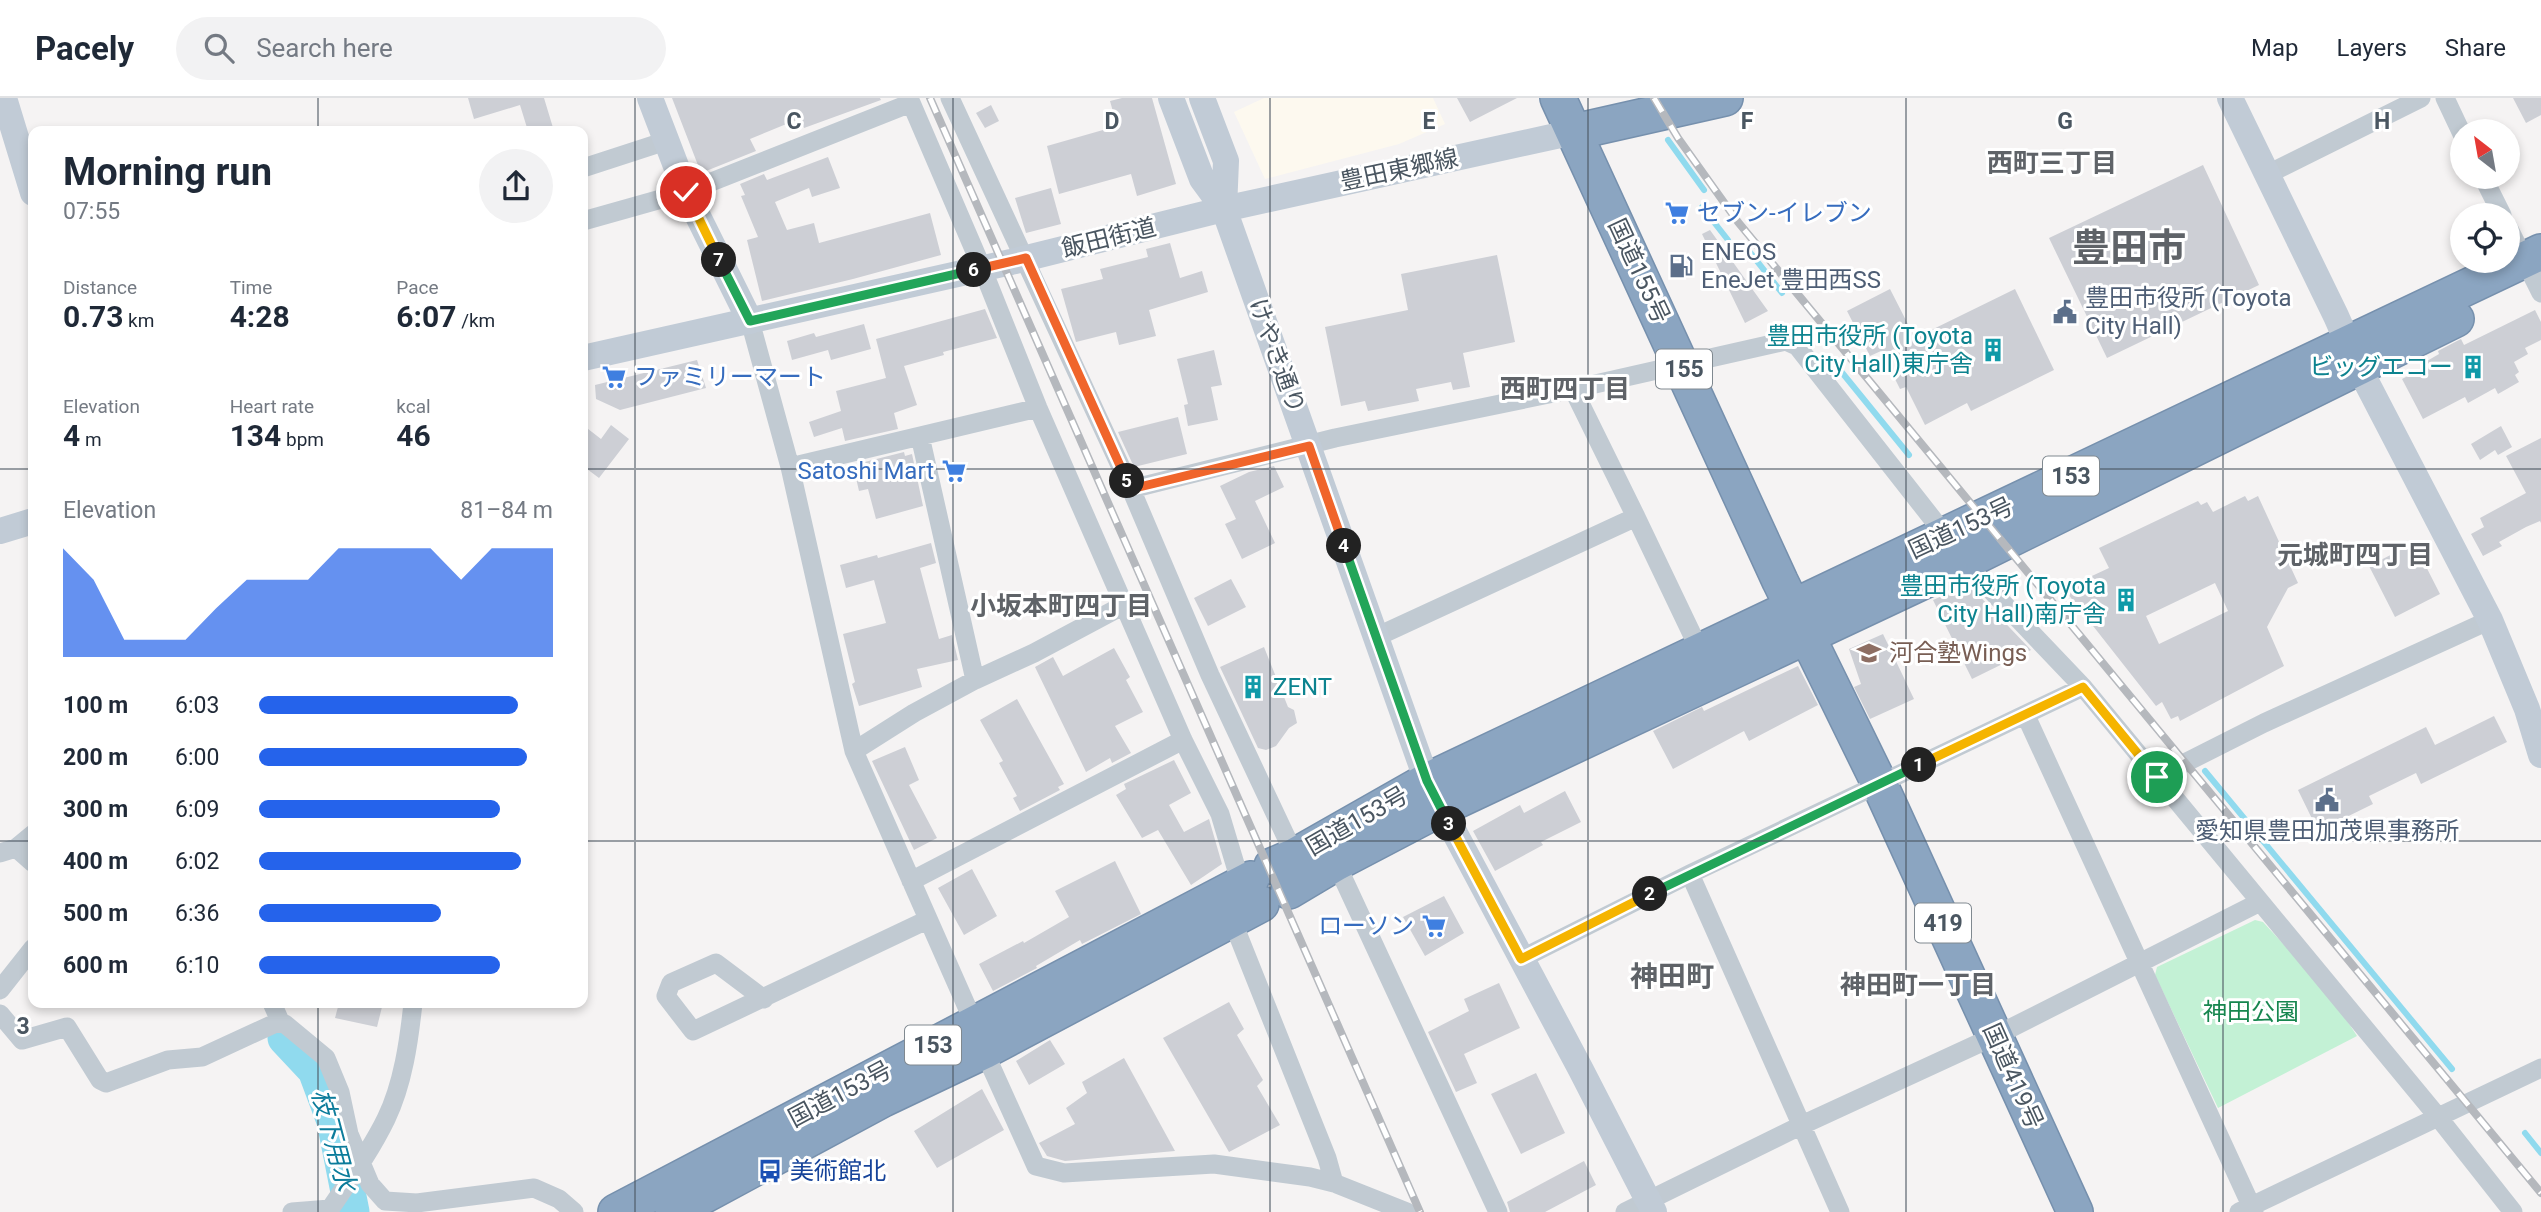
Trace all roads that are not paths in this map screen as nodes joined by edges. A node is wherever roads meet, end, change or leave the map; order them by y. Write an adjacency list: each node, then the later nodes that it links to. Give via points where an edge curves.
1 (4, 98): 17 (street)
2 (650, 98): 14 (street)
3 (950, 98): 22 (street)
4 (1171, 98): 19 (street, けやき通り, via 1202,179)
5 (1202, 98): 19 (street, けやき通り, via 1226,161)
6 (1558, 98): 13 (highway, 国道155号 / 155)
7 (1726, 98): 13 (highway)
8 (2230, 98): 16 (street)
9 (2421, 98): 16 (street)
10 (2445, 98): 12 (street)
11 (910, 101): 18 (street); 23 (street)
12 (2455, 119)
13 (1574, 132): 19 (street, 豊田東郷線); 28 (highway, 国道155号 / 155)
14 (666, 141): 15 (street); 18 (street)
15 (588, 166)
16 (2268, 174): 26 (street)
17 (28, 177)
18 (686, 192): 20 (street); 25 (street)
19 (1224, 209): 22 (street, 飯田街道); 32 (street, けやき通り)
20 (588, 220)
21 (2520, 247): 24 (street)
22 (1026, 258): 23 (street, 飯田街道); 34 (street)
23 (982, 268): 25 (street, 飯田街道); 30 (street)
24 (2536, 273): 26 (highway, 国道153号 / 153)
25 (750, 321): 27 (street, 飯田街道); 33 (street)
26 (2353, 355): 38 (highway, 国道153号 / 153); 40 (street)
27 (588, 357)
28 (1681, 363): 29 (street); 38 (street, via 1786,341 1797,346); 41 (highway, 国道155号 / 155)
29 (1573, 389): 32 (street); 35 (street)
30 (1038, 408): 31 (street); 39 (street)
31 (920, 436): 33 (street); 44 (street)
32 (1309, 446): 34 (street); 42 (street, けやき通り)
33 (790, 467): 48 (street)
34 (1131, 489): 59 (street, via 1210,675)
35 (1636, 517): 42 (street); 43 (street)
36 (28, 523): 37 (street)
37 (0, 531)
38 (1955, 549): 41 (highway, 国道153号 / 153); 45 (street)
39 (1124, 605): 44 (street); 47 (street)
40 (2490, 620): 49 (street); 50 (street)
41 (1800, 621): 43 (highway, 国道153号 / 153); 51 (highway, 国道419号 / 419); 52 (highway, 国道153号 / 153)
42 (1376, 638): 52 (street, けやき通り)
43 (1700, 651): 52 (highway, 国道153号 / 153)
44 (975, 680): 48 (street)
45 (2083, 687): 46 (street); 50 (street)
46 (2026, 716): 51 (street); 64 (street)
47 (1183, 740): 58 (street); 59 (street)
48 (854, 751): 58 (street)
49 (2541, 755)
50 (2157, 777): 60 (street)
51 (1879, 783): 57 (street); 70 (highway, 国道419号 / 419)
52 (1434, 795): 56 (highway, 国道153号 / 153); 59 (highway, 国道153号 / 153); 63 (street, けやき通り)
53 (28, 837): 54 (street)
54 (8, 851): 55 (street)
55 (28, 861)
56 (1336, 863): 59 (highway, 国道153号 / 153); 87 (street)
57 (1690, 874): 63 (street); 74 (street)
58 (911, 881): 61 (street)
59 (1263, 886): 71 (highway, 国道153号 / 153); 76 (street)
60 (2260, 902): 64 (street); 73 (street)
61 (927, 920): 66 (street); 71 (street)
62 (28, 954): 65 (street)
63 (1521, 959): 80 (street, けやき通り, via 1580,1068)
64 (2139, 961): 70 (street); 81 (street)
65 (0, 990)
66 (764, 999): 66 (street, via 693,1031 666,996 671,983 716,963)
67 (412, 1008): 75 (street, via 400,1079 386,1118)
68 (0, 1014): 69 (street, via 22,1040 67,1027 100,1080 107,1083 168,1060 202,1057)
69 (276, 1015): 75 (street, via 326,1058)
70 (1995, 1036): 74 (street); 89 (highway, 国道419号 / 419)
71 (979, 1037): 76 (street, via 1036,1166 1065,1173 1214,1164); 84 (highway, 国道153号 / 153); 85 (highway, 国道153号 / 153, via 883,1099)
72 (2541, 1068): 73 (street)
73 (2438, 1117): 81 (street); 90 (street)
74 (1802, 1125): 80 (street); 88 (street)
75 (362, 1162): 77 (street); 79 (street)
76 (1334, 1183): 78 (street)
77 (333, 1205): 82 (street)
78 (1373, 1205): 86 (street)
79 (381, 1206): 83 (street, via 534,1188 559,1199)
80 (1642, 1208)
81 (2248, 1210)
82 (292, 1212)
83 (573, 1212)
84 (616, 1212)
85 (673, 1212)
86 (1407, 1212)
87 (1499, 1212)
88 (1840, 1212)
89 (2075, 1212)
90 (2513, 1212)

